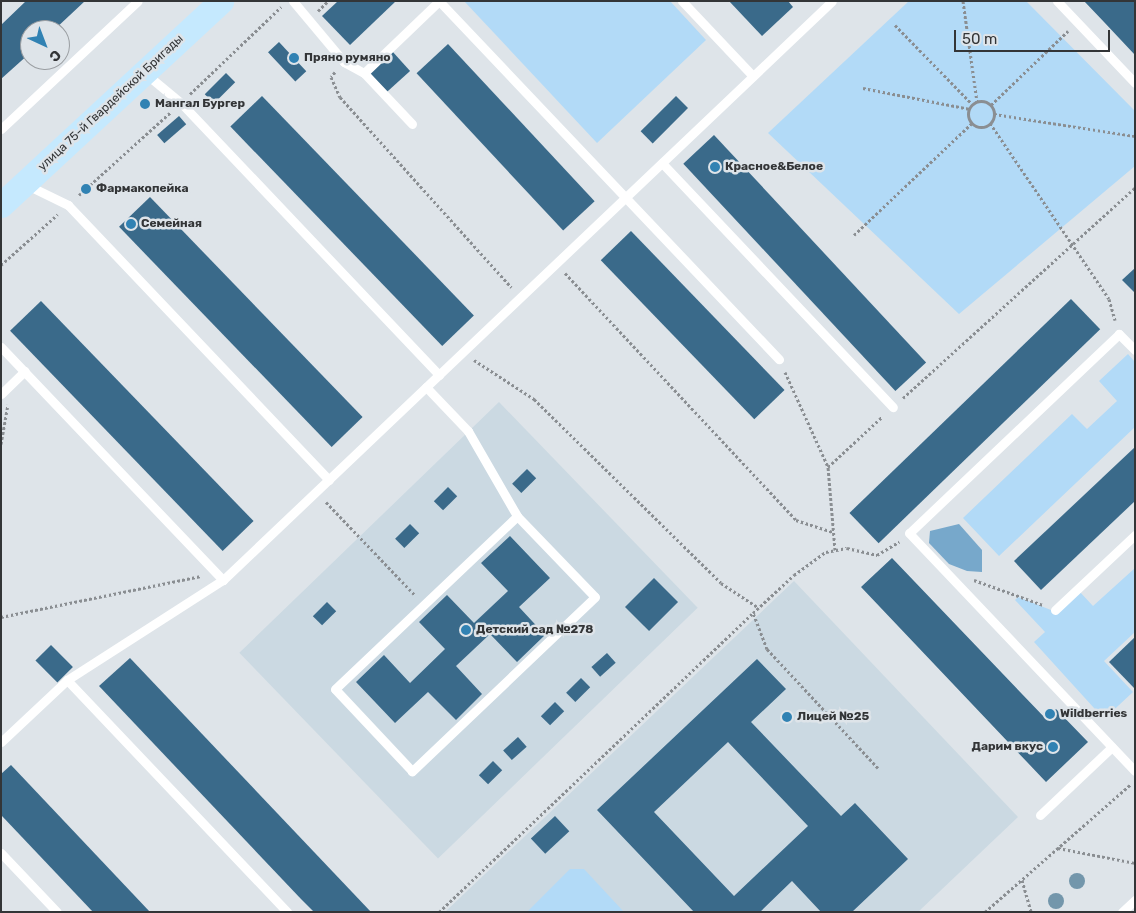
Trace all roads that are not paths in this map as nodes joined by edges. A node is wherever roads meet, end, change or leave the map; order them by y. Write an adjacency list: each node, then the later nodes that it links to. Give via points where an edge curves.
1 (138, 1): 13 (lane)
2 (222, 1): 8 (main road, улица 75-й Гвардейской Бригады)
3 (293, 1): 9 (lane, via 344,62)
4 (439, 1): 9 (lane); 16 (lane)
5 (682, 1): 10 (lane)
6 (832, 1): 10 (lane)
7 (1057, 1): 11 (lane)
8 (144, 72): 15 (main road, улица 75-й Гвардейской Бригады); 22 (lane, via 181,103)
9 (364, 73): 12 (lane)
10 (753, 76): 14 (lane)
11 (1135, 83)
12 (412, 124)
13 (1, 129)
14 (662, 163): 16 (lane); 25 (lane)
15 (24, 184): 17 (main road, улица 75-й Гвардейской Бригады); 26 (lane, via 68,205)
16 (626, 198): 20 (lane); 22 (lane)
17 (1, 205)
18 (1, 347): 21 (lane)
19 (1135, 350): 33 (lane, via 1119,334 909,533)
20 (779, 359)
21 (25, 372): 24 (lane); 29 (lane)
22 (439, 375): 23 (lane)
23 (426, 387): 26 (lane); 27 (lane, via 468,431)
24 (1, 394)
25 (893, 406)
26 (329, 480): 29 (lane)
27 (517, 516): 27 (lane, via 595,598 412,771 335,689)
28 (1135, 535): 30 (lane)
29 (223, 580): 31 (lane)
30 (1056, 610)
31 (67, 680): 32 (lane); 39 (lane)
32 (1, 742)
33 (1112, 747): 34 (lane); 35 (lane)
34 (1135, 771)
35 (1040, 815)
36 (1, 854): 38 (lane)
37 (1135, 900): 40 (lane)
38 (57, 912)
39 (287, 912)
40 (1122, 912)

